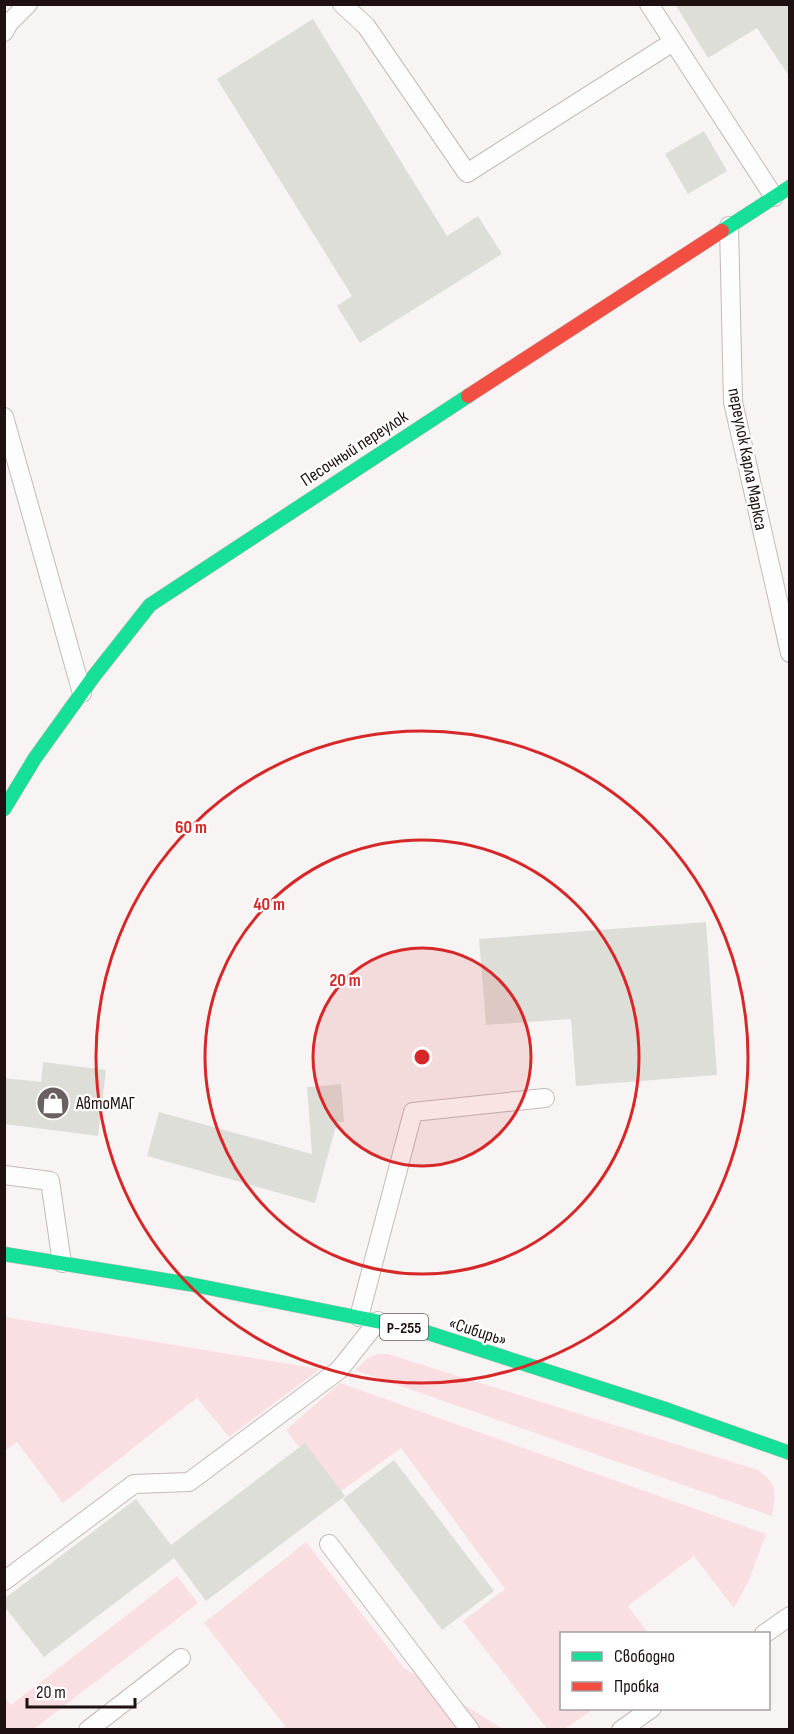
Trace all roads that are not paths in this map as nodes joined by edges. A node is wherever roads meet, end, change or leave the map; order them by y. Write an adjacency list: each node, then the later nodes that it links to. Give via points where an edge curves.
1 (28, 4): 4 (lane)
2 (342, 4): 5 (lane, via 366,26 467,172)
3 (649, 4): 5 (lane)
4 (4, 32)
5 (673, 42): 6 (lane)
6 (782, 192): 7 (main road, Песочный переулок)
7 (729, 226): 9 (lane, переулок Карла Маркса, via 732,402); 10 (main road, Песочный переулок, via 150,605)
8 (4, 417): 10 (lane)
9 (789, 653)
10 (82, 693): 11 (main road, Песочный переулок)
11 (4, 809)
12 (545, 1098): 16 (lane, via 413,1112)
13 (4, 1174): 15 (lane, via 50,1181)
14 (4, 1254): 15 (main road, «Сибирь» / Р-255)
15 (62, 1263): 16 (main road, «Сибирь» / Р-255)
16 (359, 1317): 17 (main road, «Сибирь» / Р-255)
17 (378, 1321): 18 (main road, «Сибирь» / Р-255, via 416,1329); 20 (lane, via 339,1370 189,1482 134,1484)
18 (789, 1453)
19 (329, 1544): 26 (lane)
20 (4, 1581)
21 (789, 1616): 22 (lane)
22 (767, 1632)
23 (181, 1658): 25 (lane)
24 (649, 1710): 27 (lane)
25 (88, 1730)
26 (470, 1730)
27 (621, 1730)

